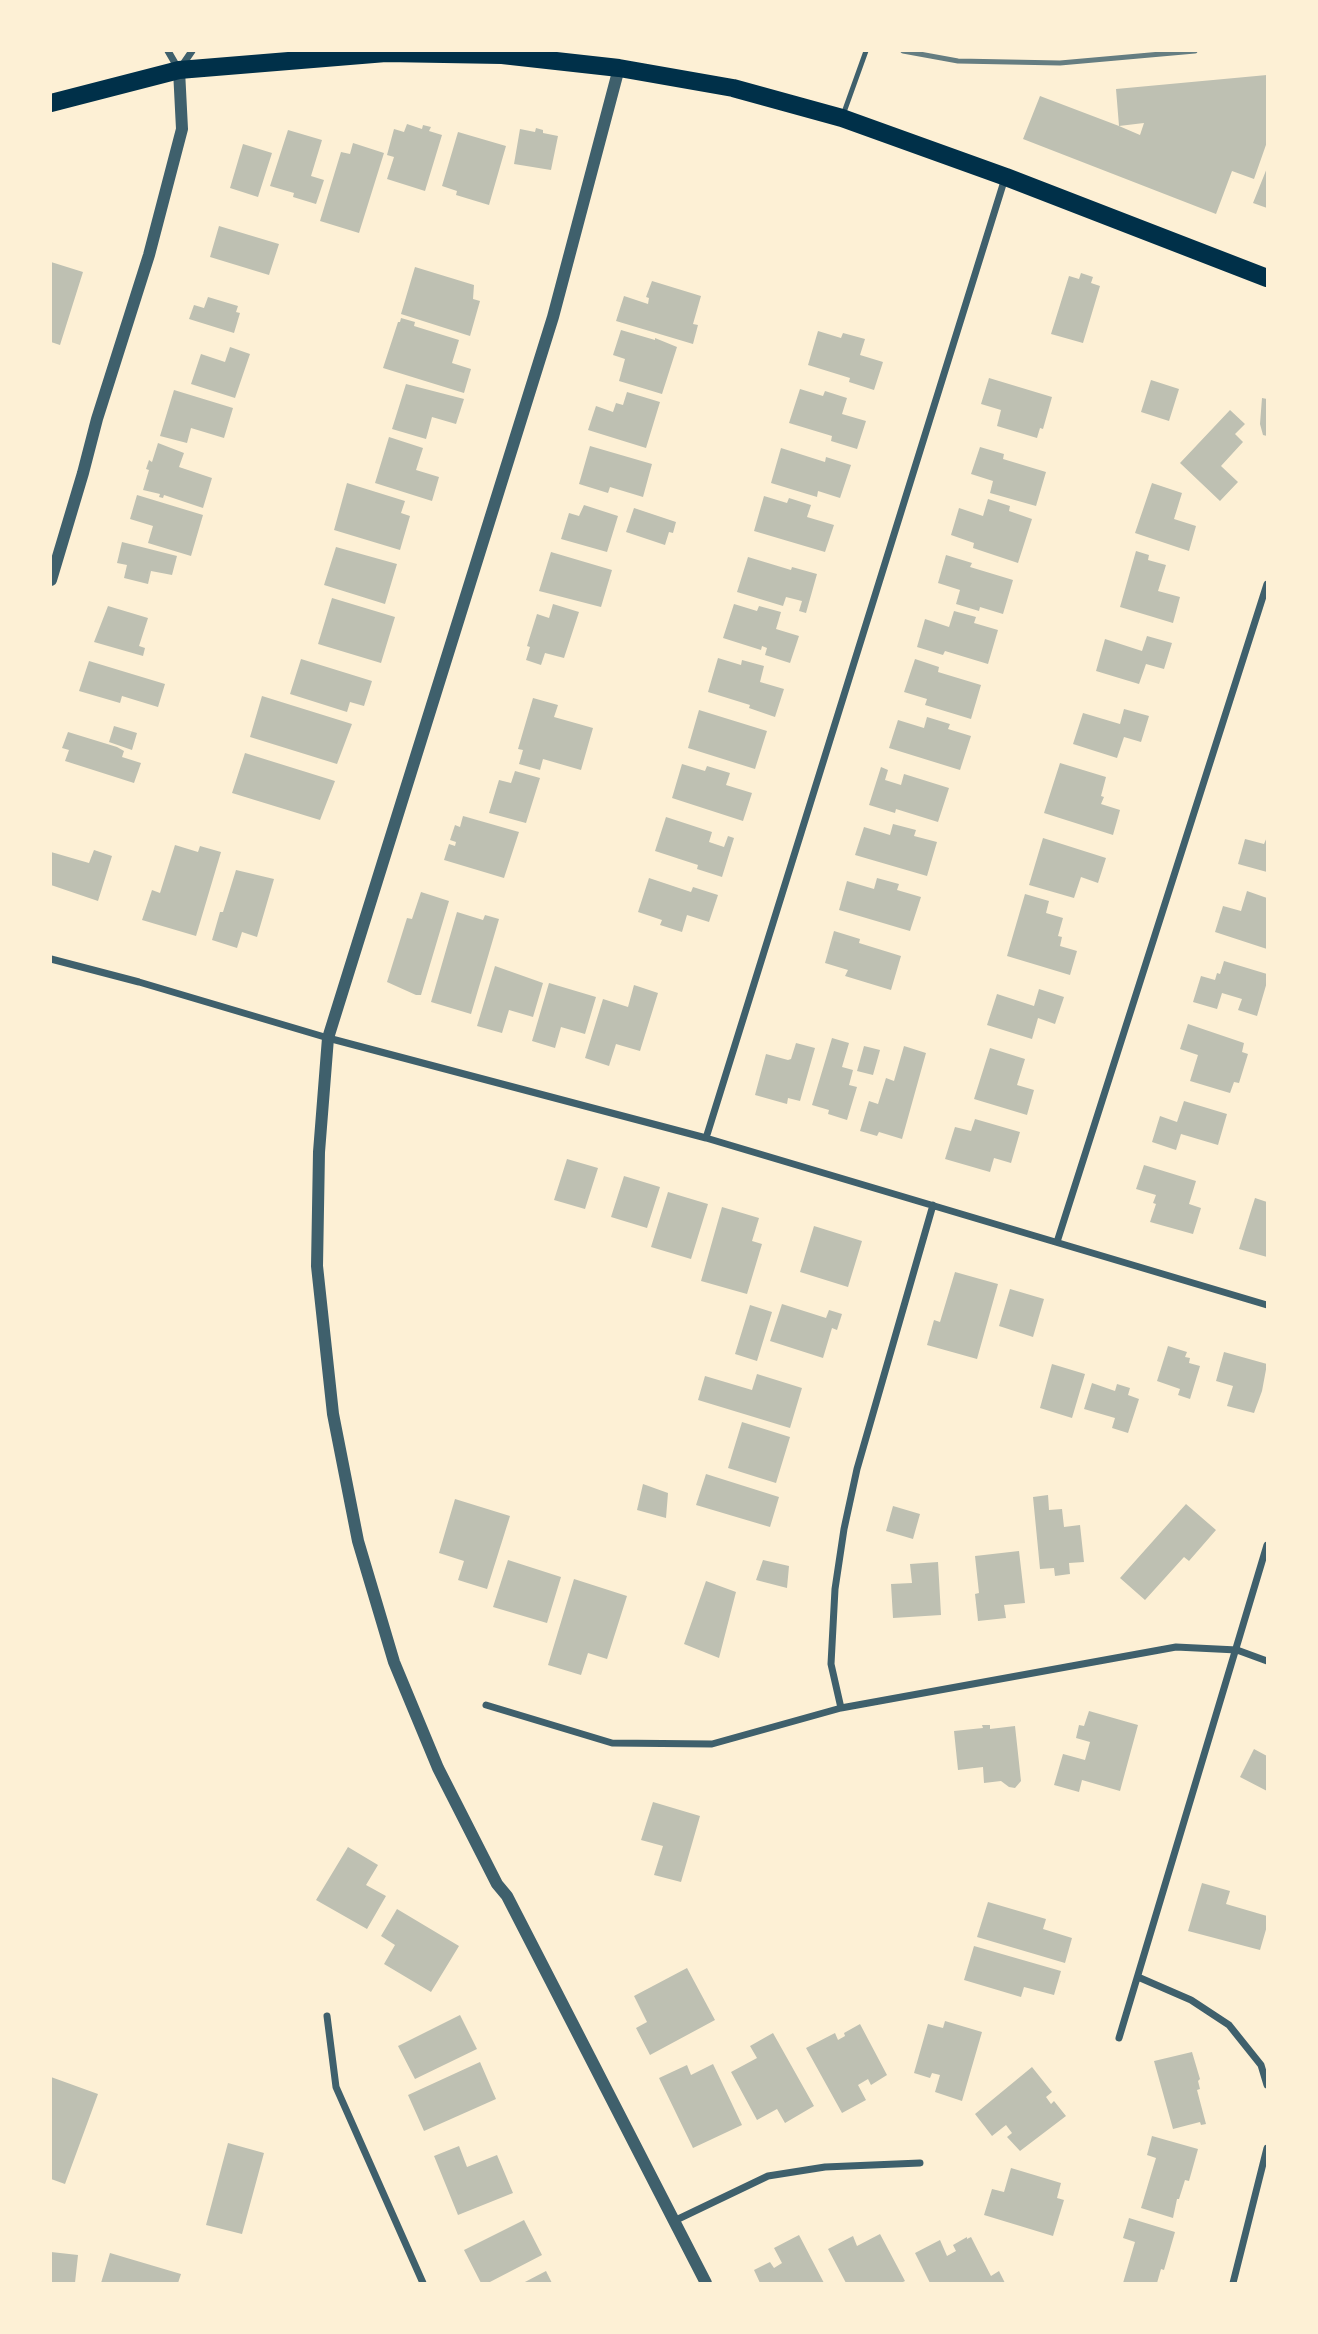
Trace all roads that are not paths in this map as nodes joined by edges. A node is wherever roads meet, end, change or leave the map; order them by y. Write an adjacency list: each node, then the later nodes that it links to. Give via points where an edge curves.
1 (168, 51): 5 (street)
2 (192, 51): 5 (street)
3 (866, 51): 7 (lane)
4 (619, 68): 5 (main road, via 502,55 386,53); 7 (main road, via 733,89); 13 (street, via 553,317)
5 (179, 70): 6 (main road); 10 (street, via 182,129)
6 (51, 103)
7 (842, 118): 8 (main road)
8 (1006, 177): 9 (main road); 14 (street)
9 (1267, 278)
10 (51, 580)
11 (1267, 584): 16 (street)
12 (51, 959): 13 (street)
13 (328, 1038): 14 (street); 29 (street, via 317,1266 333,1414 362,1555 394,1662 439,1768)
14 (706, 1138): 15 (street)
15 (933, 1205): 16 (street); 22 (street, via 844,1529 831,1664)
16 (1057, 1242): 17 (street)
17 (1267, 1305)
18 (1267, 1545): 19 (street)
19 (1237, 1650): 20 (street); 22 (street, via 1176,1647); 23 (street)
20 (1267, 1661)
21 (486, 1705): 22 (street, via 625,1744 712,1744)
22 (841, 1708)
23 (1138, 1977): 25 (street); 26 (street, via 1192,2000 1229,2025 1261,2065)
24 (327, 2016): 30 (street, via 336,2087)
25 (1119, 2038)
26 (1267, 2085)
27 (1267, 2148): 32 (street)
28 (920, 2163): 29 (street, via 825,2167 768,2176)
29 (674, 2221): 31 (street)
30 (423, 2283)
31 (706, 2283)
32 (1233, 2283)

